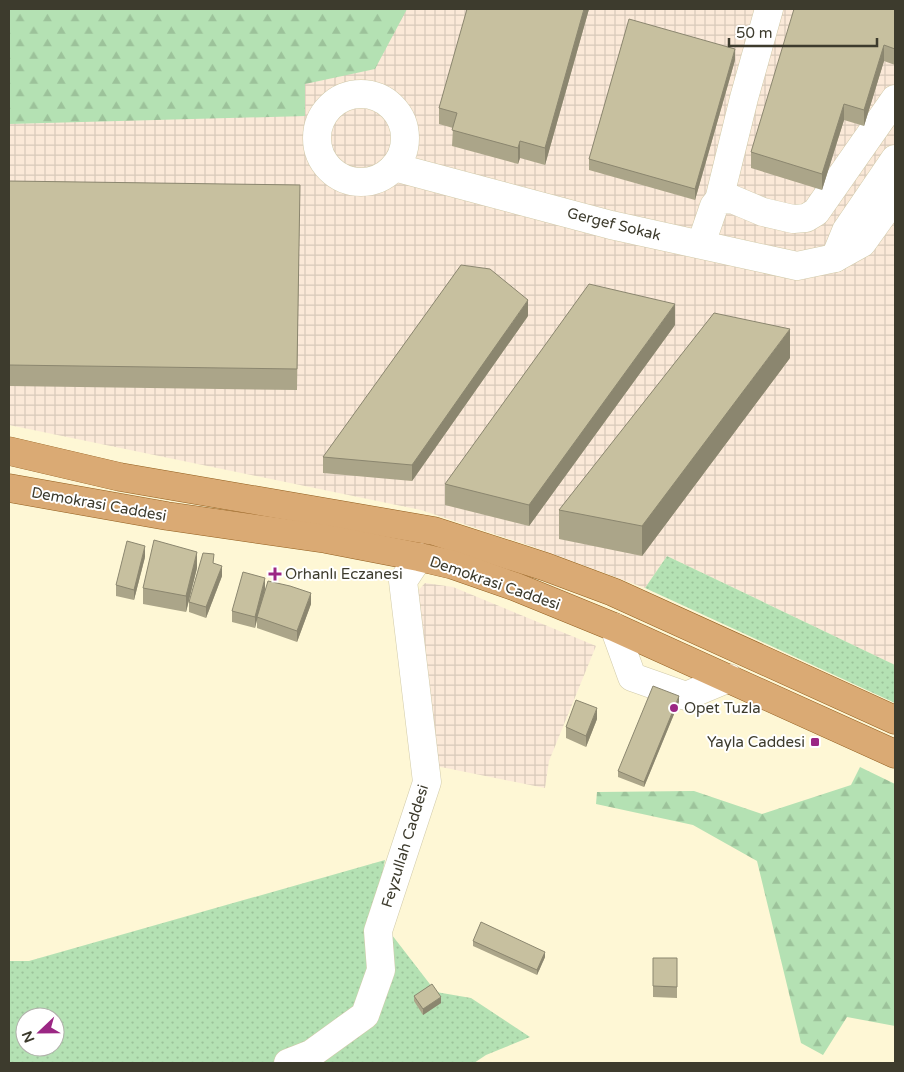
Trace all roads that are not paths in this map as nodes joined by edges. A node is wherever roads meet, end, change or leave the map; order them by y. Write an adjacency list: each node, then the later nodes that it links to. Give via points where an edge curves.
1 (769, 9): 6 (street)
2 (895, 99): 6 (street, via 816,212 806,218 793,220 732,199)
3 (895, 159): 8 (street, via 846,231)
4 (394, 167): 7 (street, Gergef Sokak, via 611,225)
5 (895, 197): 8 (street, Gergef Sokak, via 862,243)
6 (719, 200): 7 (street)
7 (701, 244): 8 (street, Gergef Sokak, via 797,266)
8 (835, 258)
9 (9, 451): 14 (main road, Demokrasi Caddesi, via 120,477 434,531 613,592)
10 (9, 488): 11 (main road, Demokrasi Caddesi)
11 (419, 557): 12 (main road, Demokrasi Caddesi, via 516,587); 16 (street, Feyzullah Caddesi, via 403,581 427,782 378,931 381,970 365,1015 311,1054)
12 (614, 627): 13 (main road, Demokrasi Caddesi); 13 (street, via 632,677 686,696)
13 (730, 678): 15 (main road, Demokrasi Caddesi)
14 (895, 720)
15 (895, 754)
16 (288, 1063)

